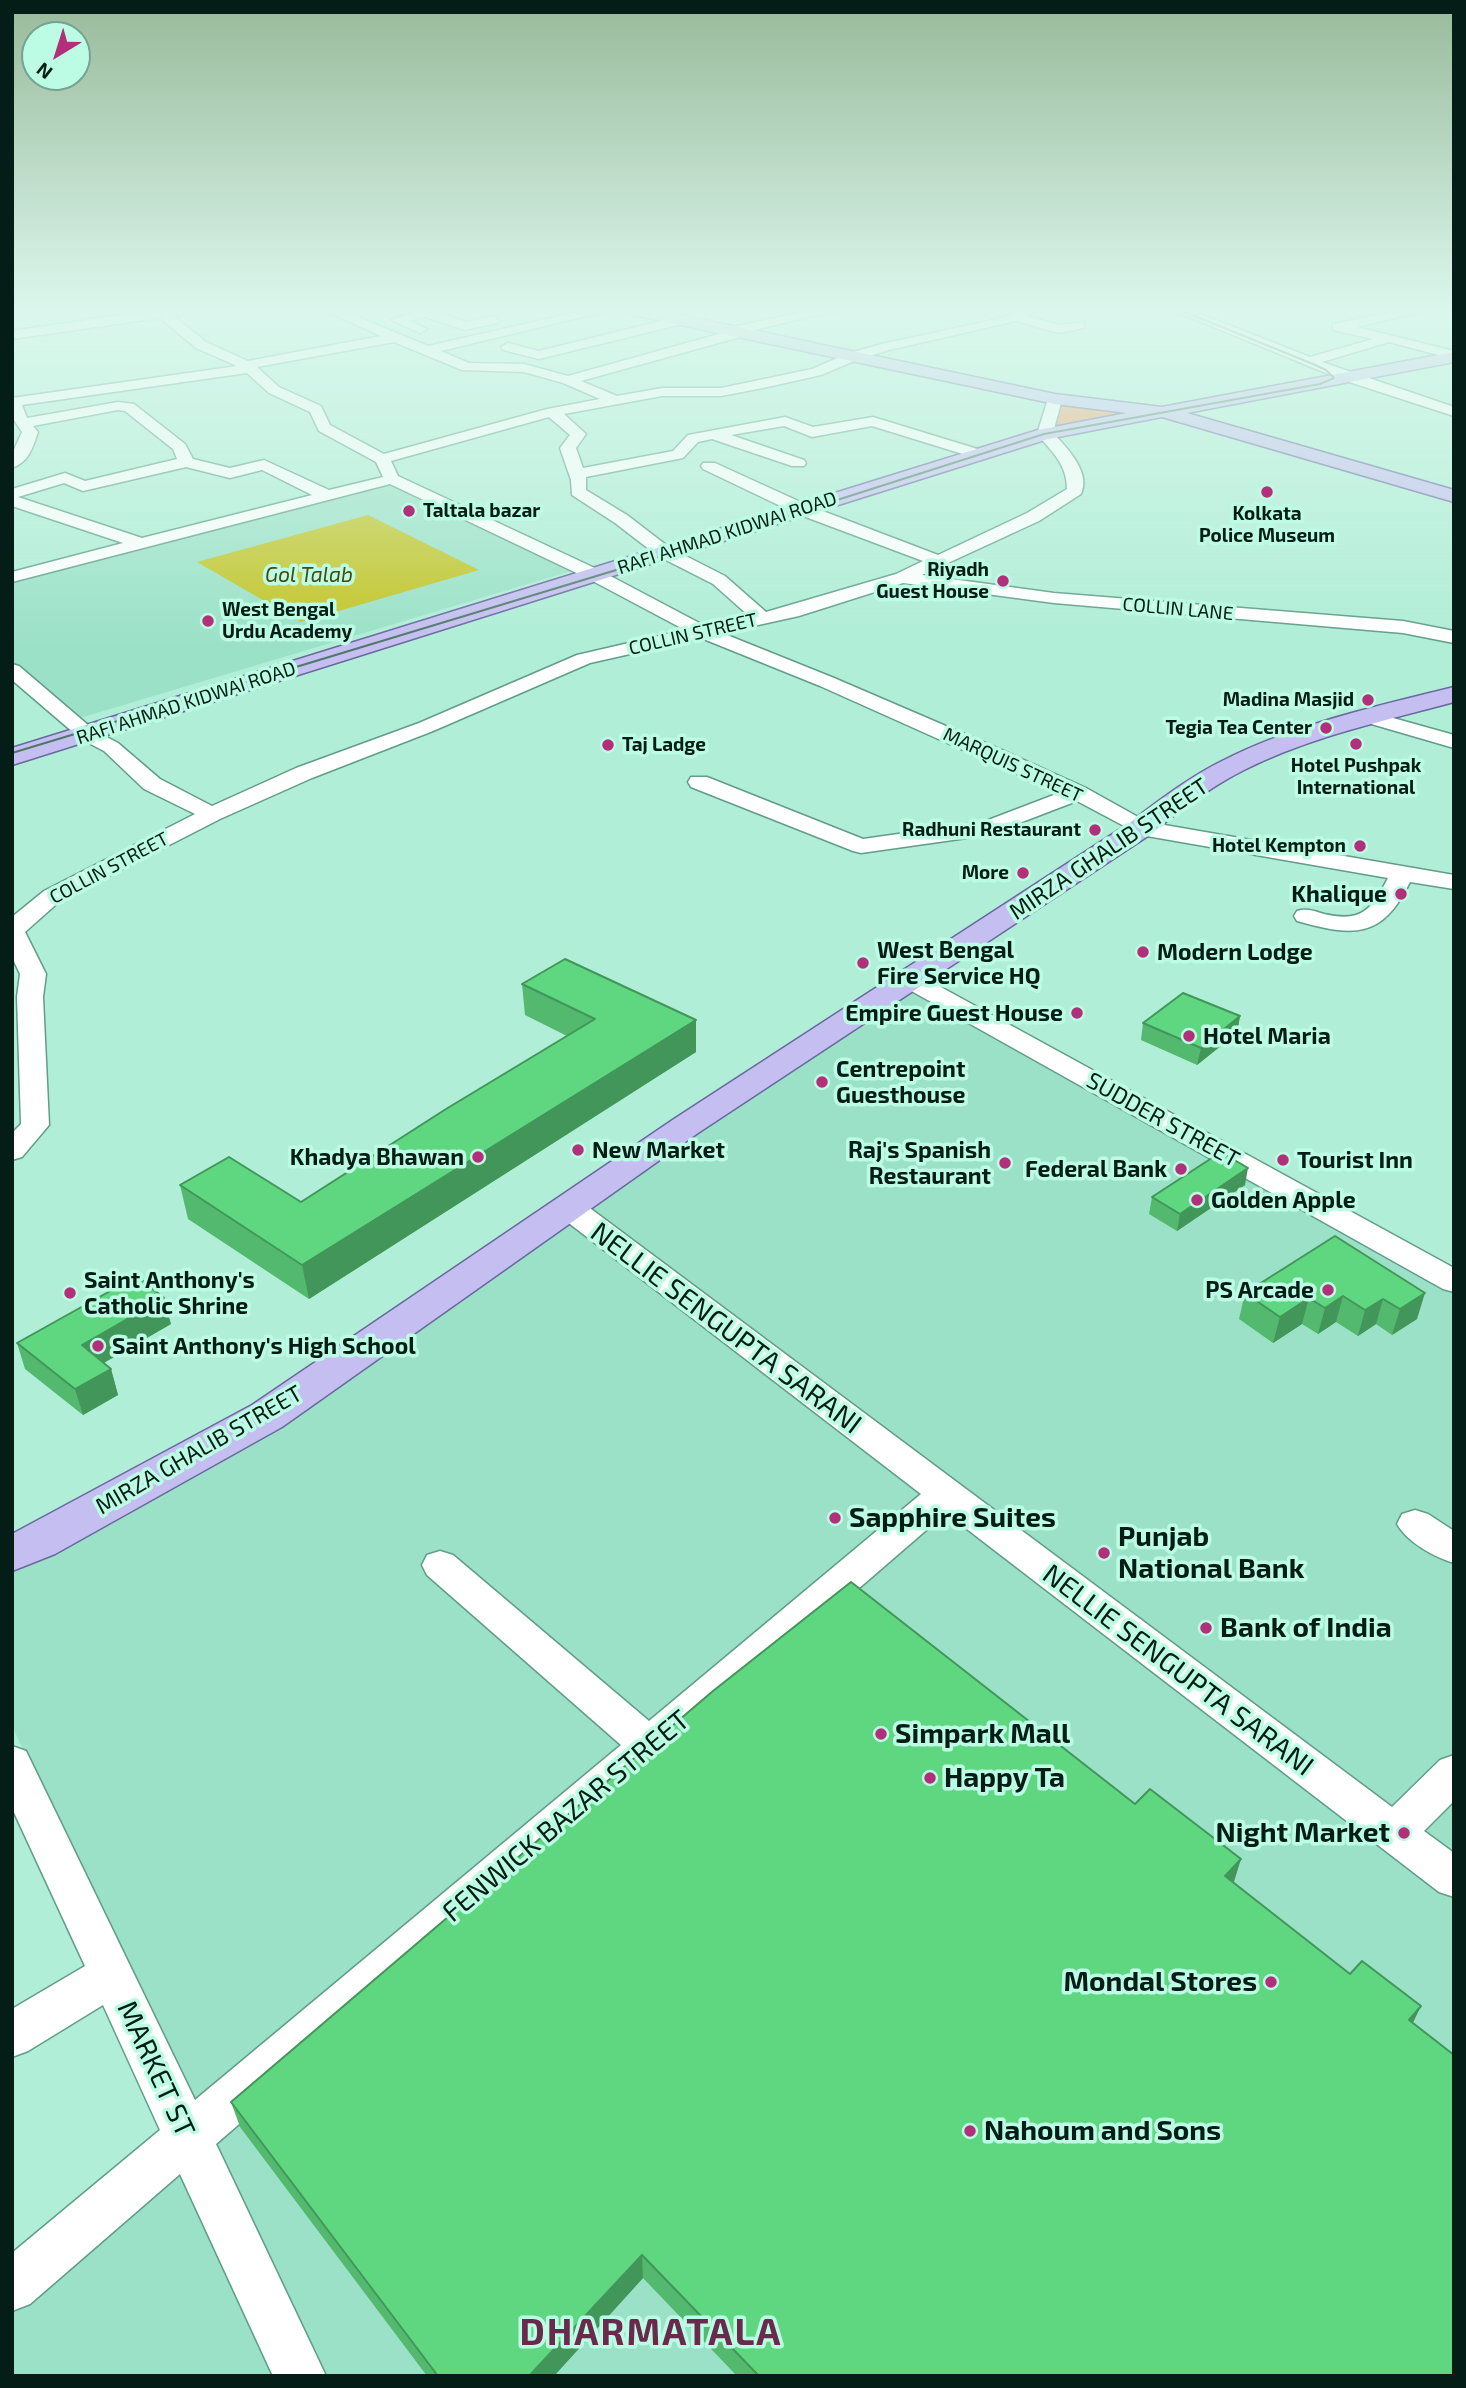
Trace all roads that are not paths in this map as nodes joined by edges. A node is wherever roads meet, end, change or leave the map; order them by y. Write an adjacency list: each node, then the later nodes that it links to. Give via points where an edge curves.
1 (147, 421): 17 (street, via 180,447)
2 (321, 421): 16 (street, via 324,428)
3 (518, 421): 16 (street)
4 (563, 421): 21 (street, via 578,434 568,448)
5 (783, 421): 14 (street)
6 (786, 421): 7 (street, via 812,432)
7 (871, 421)
8 (874, 421): 15 (street)
9 (1049, 421): 13 (street)
10 (1112, 421): 13 (main road, RAFI AHMAD KIDWAI ROAD)
11 (1200, 421): 24 (main road)
12 (19, 423): 18 (street, via 30,432 23,453)
13 (1045, 434): 15 (main road, RAFI AHMAD KIDWAI ROAD); 29 (street, COLLIN STREET, via 1070,464 1076,476 1075,491 1034,517)
14 (714, 435): 19 (street); 21 (street, via 693,438 678,455)
15 (979, 454): 26 (main road, RAFI AHMAD KIDWAI ROAD)
16 (382, 459): 22 (street)
17 (186, 461): 23 (street, via 230,472 264,466); 25 (street, via 83,486 65,478)
18 (12, 463)
19 (798, 463)
20 (709, 466): 26 (street)
21 (575, 474): 28 (street, via 578,492)
22 (392, 479): 23 (street); 30 (street, MARQUIS STREET)
23 (326, 495): 27 (street)
24 (1454, 496)
25 (14, 501): 27 (street)
26 (801, 509): 28 (main road, RAFI AHMAD KIDWAI ROAD); 29 (street)
27 (140, 543): 31 (street)
28 (664, 552): 30 (main road, RAFI AHMAD KIDWAI ROAD); 33 (street, via 719,580)
29 (938, 561): 32 (street, COLLIN STREET)
30 (595, 575): 34 (street, MARQUIS STREET); 39 (main road, RAFI AHMAD KIDWAI ROAD)
31 (12, 577)
32 (902, 578): 33 (street, COLLIN STREET); 35 (street, COLLIN LANE, via 1054,598 1403,627)
33 (762, 618): 34 (street, COLLIN STREET)
34 (702, 632): 43 (street, MARQUIS STREET); 44 (street, COLLIN STREET, via 584,659)
35 (1454, 637)
36 (12, 670): 39 (street, COLLIN STREET)
37 (1454, 694): 38 (main road, MIRZA GHALIB STREET)
38 (1368, 717): 40 (street); 45 (main road, MIRZA GHALIB STREET, via 1247,759 1170,804)
39 (88, 735): 41 (main road, RAFI AHMAD KIDWAI ROAD); 44 (street, COLLIN STREET, via 111,747 152,784)
40 (1454, 742)
41 (12, 757)
42 (699, 782): 43 (street, via 861,846 988,828)
43 (1078, 793): 45 (street, MARQUIS STREET)
44 (212, 814): 49 (street, COLLIN STREET, via 52,896)
45 (1141, 828): 46 (street, MARQUIS STREET); 50 (main road, MIRZA GHALIB STREET)
46 (1402, 874): 47 (street, MARQUIS STREET); 48 (street, via 1391,899 1367,923 1346,926)
47 (1454, 883)
48 (1306, 916)
49 (12, 930): 51 (street, via 33,974)
50 (908, 979): 53 (main road, MIRZA GHALIB STREET); 54 (street, SUDDER STREET)
51 (21, 1000): 52 (street, via 35,1125)
52 (12, 1151)
53 (568, 1207): 55 (street, NELLIE SENGUPTA SARANI); 58 (main road, MIRZA GHALIB STREET, via 267,1416)
54 (1454, 1282)
55 (945, 1494): 60 (street, FENWICK BAZAR STREET); 63 (street, NELLIE SENGUPTA SARANI)
56 (1415, 1524): 57 (street)
57 (1454, 1549)
58 (12, 1553)
59 (440, 1564): 60 (street)
60 (649, 1745): 67 (street, FENWICK BAZAR STREET)
61 (1454, 1773): 63 (street)
62 (18, 1790): 65 (street, MARKET ST)
63 (1394, 1833): 64 (street, NELLIE SENGUPTA SARANI)
64 (1454, 1878)
65 (111, 1975): 66 (street); 67 (street, MARKET ST)
66 (12, 2035)
67 (188, 2137): 68 (street, FENWICK BAZAR STREET); 69 (street, MARKET ST)
68 (12, 2286)
69 (300, 2376)

